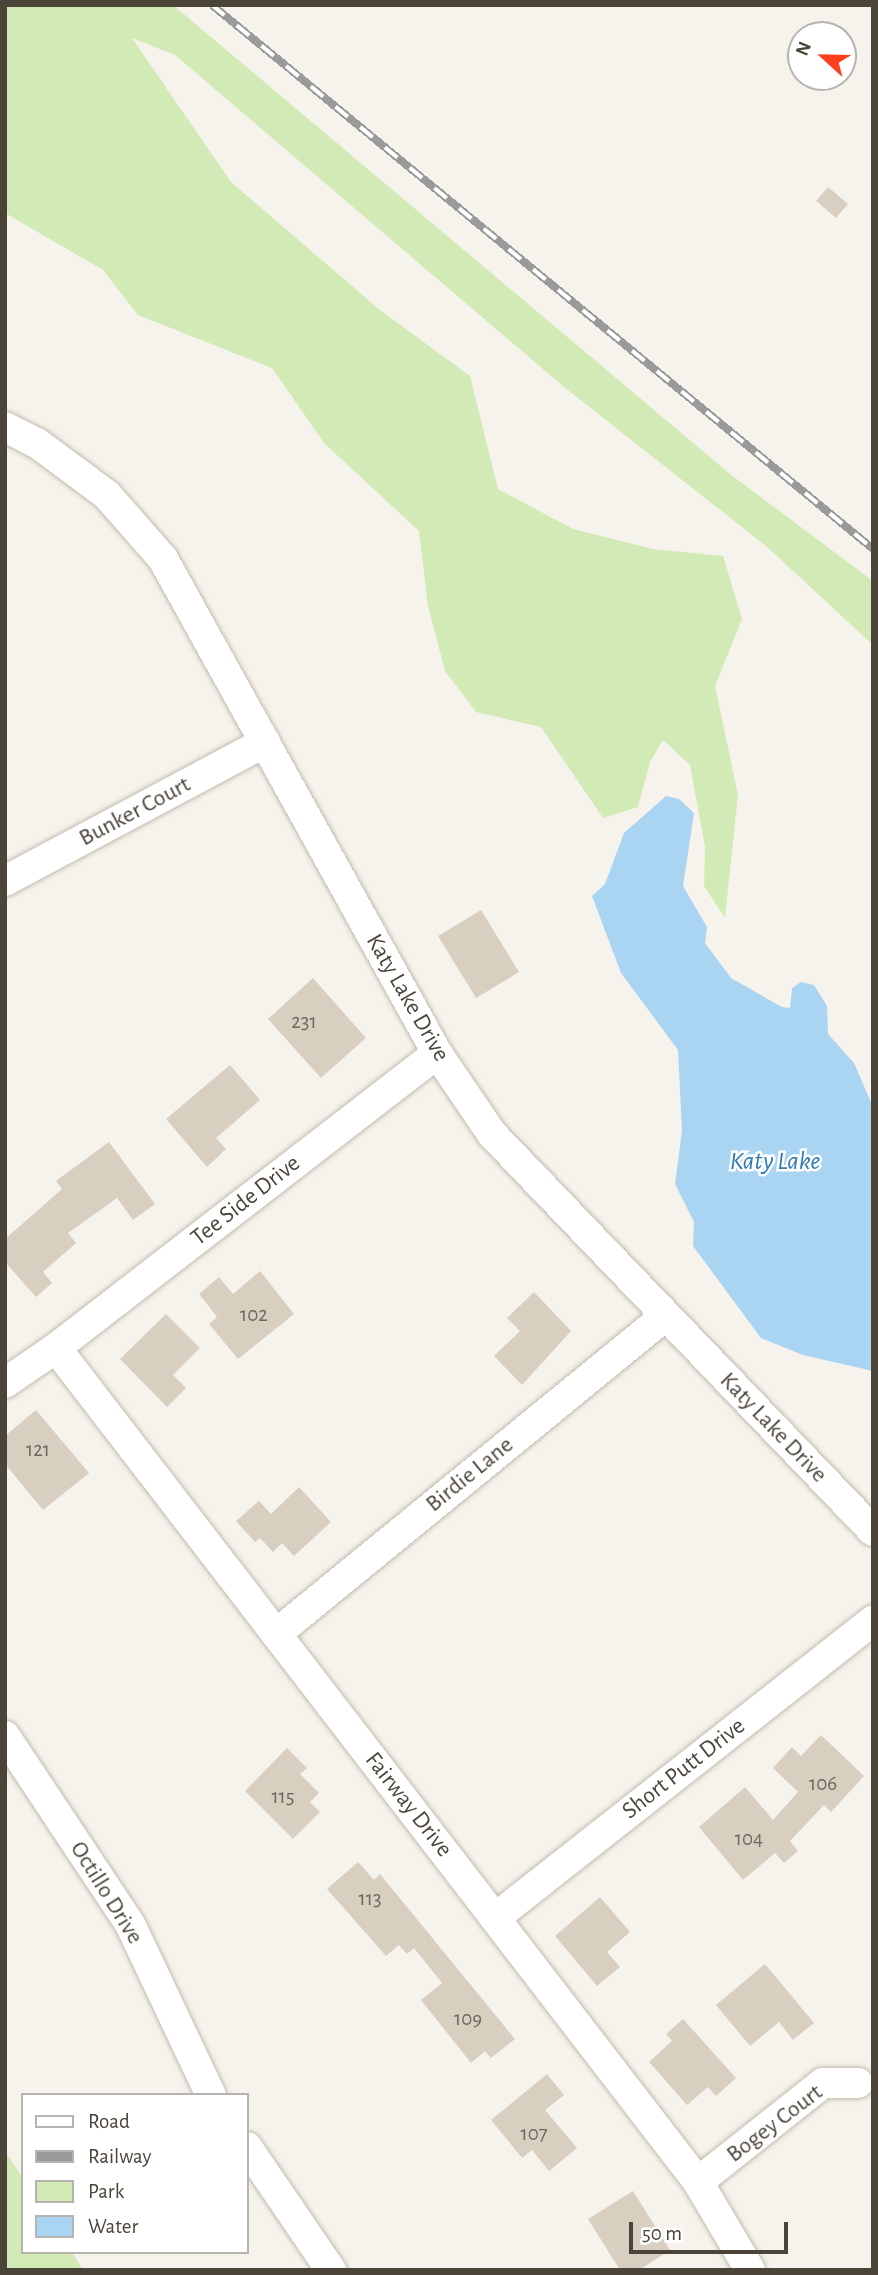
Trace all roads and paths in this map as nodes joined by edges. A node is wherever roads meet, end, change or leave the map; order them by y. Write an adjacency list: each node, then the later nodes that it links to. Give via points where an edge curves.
1 (5, 426): 2 (street, Katy Lake Drive, via 37,443 107,495 163,559)
2 (265, 742): 3 (street, Bunker Court); 4 (street, Katy Lake Drive)
3 (5, 881)
4 (436, 1053): 5 (street, Katy Lake Drive, via 492,1134); 6 (street, Tee Side Drive)
5 (664, 1317): 8 (street, Katy Lake Drive); 10 (street, Birdie Lane)
6 (56, 1348): 7 (street, Tee Side Drive); 10 (street, Fairway Drive)
7 (5, 1383)
8 (873, 1531)
9 (873, 1621): 12 (street, Short Putt Drive)
10 (276, 1634): 12 (street, Fairway Drive)
11 (5, 1736): 14 (street, Octillo Drive, via 130,1924)
12 (495, 1918): 16 (street, Fairway Drive)
13 (858, 2083): 16 (street, Bogey Court, via 823,2083)
14 (210, 2093)
15 (248, 2148): 17 (street)
16 (698, 2182): 18 (street, Fairway Drive)
17 (331, 2270)
18 (750, 2270)

